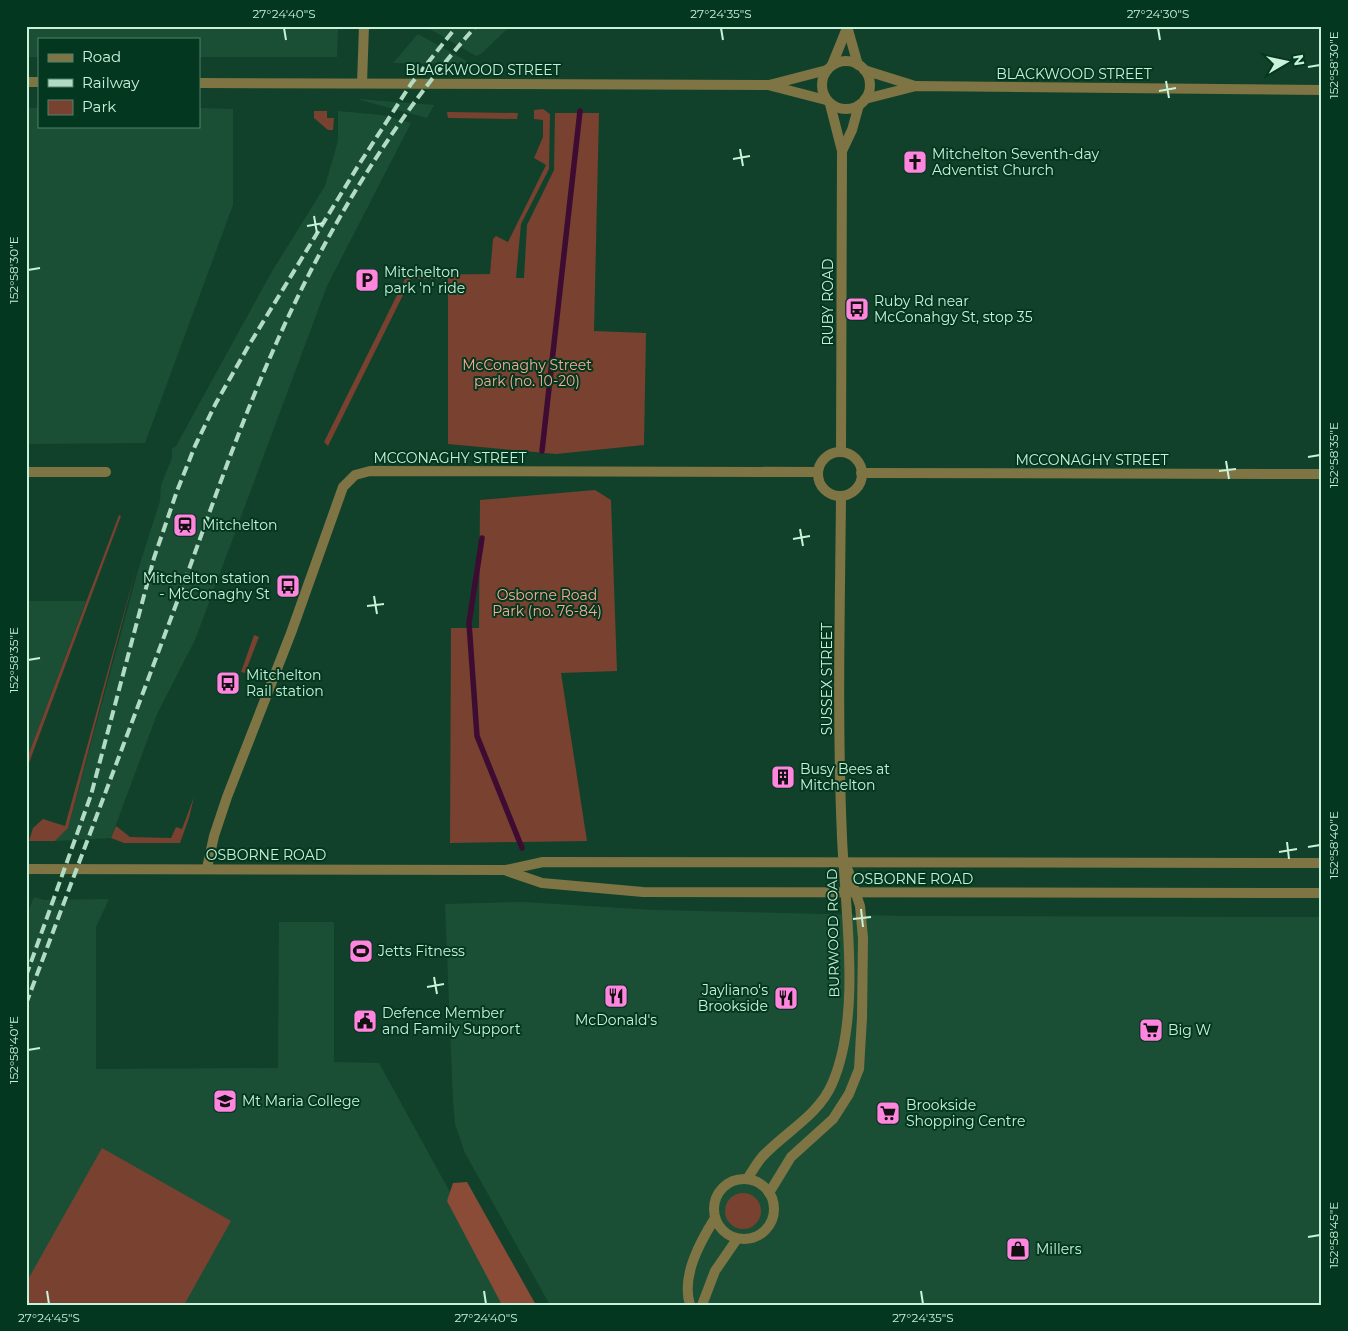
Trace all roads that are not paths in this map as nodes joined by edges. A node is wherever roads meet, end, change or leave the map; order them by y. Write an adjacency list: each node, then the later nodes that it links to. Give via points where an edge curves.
1 (364, 26): 6 (street)
2 (847, 27): 3 (street); 4 (street)
3 (830, 68): 4 (street, via 845,61); 7 (street, BLACKWOOD STREET); 10 (street, via 822,85)
4 (861, 68): 8 (street, BLACKWOOD STREET); 11 (street, via 870,84)
5 (200, 82): 6 (street, BLACKWOOD STREET)
6 (362, 83): 7 (street, BLACKWOOD STREET)
7 (768, 85): 10 (street, BLACKWOOD STREET)
8 (916, 86): 9 (street, BLACKWOOD STREET); 11 (street, BLACKWOOD STREET)
9 (1322, 90)
10 (828, 102): 11 (street, via 844,110); 12 (street, RUBY ROAD)
11 (862, 102): 12 (street, RUBY ROAD)
12 (842, 152): 13 (street, RUBY ROAD)
13 (841, 452): 16 (street, via 832,453 824,459); 17 (street, via 857,461)
14 (26, 472): 15 (street)
15 (106, 472)
16 (818, 472): 19 (street, via 826,491); 22 (street, MCCONAGHY STREET, via 370,471 355,475 343,487 291,633 226,796)
17 (861, 473): 18 (street, MCCONAGHY STREET); 19 (street, via 856,488)
18 (1322, 474)
19 (840, 496): 20 (street, SUSSEX STREET, via 840,723)
20 (845, 862): 21 (street, OSBORNE ROAD); 24 (street, OSBORNE ROAD, via 543,862); 25 (street, BURWOOD ROAD)
21 (1322, 863)
22 (207, 868): 23 (street, OSBORNE ROAD); 24 (street, OSBORNE ROAD)
23 (26, 869)
24 (506, 870): 25 (street, OSBORNE ROAD, via 542,883 643,892)
25 (851, 893): 26 (street, OSBORNE ROAD); 27 (street, BURWOOD ROAD, via 847,1022 833,1083 813,1112 762,1158); 28 (street, BURWOOD ROAD, via 863,938 859,1069 834,1119 791,1157)
26 (1322, 893)
27 (747, 1179): 28 (street); 29 (street, via 732,1181 719,1191)
28 (769, 1192): 30 (street, via 774,1210 769,1227 755,1238)
29 (714, 1218): 30 (street, via 727,1235); 31 (street, via 694,1260 690,1275)
30 (737, 1239): 32 (street, via 715,1271)
31 (690, 1305)
32 (702, 1305)

